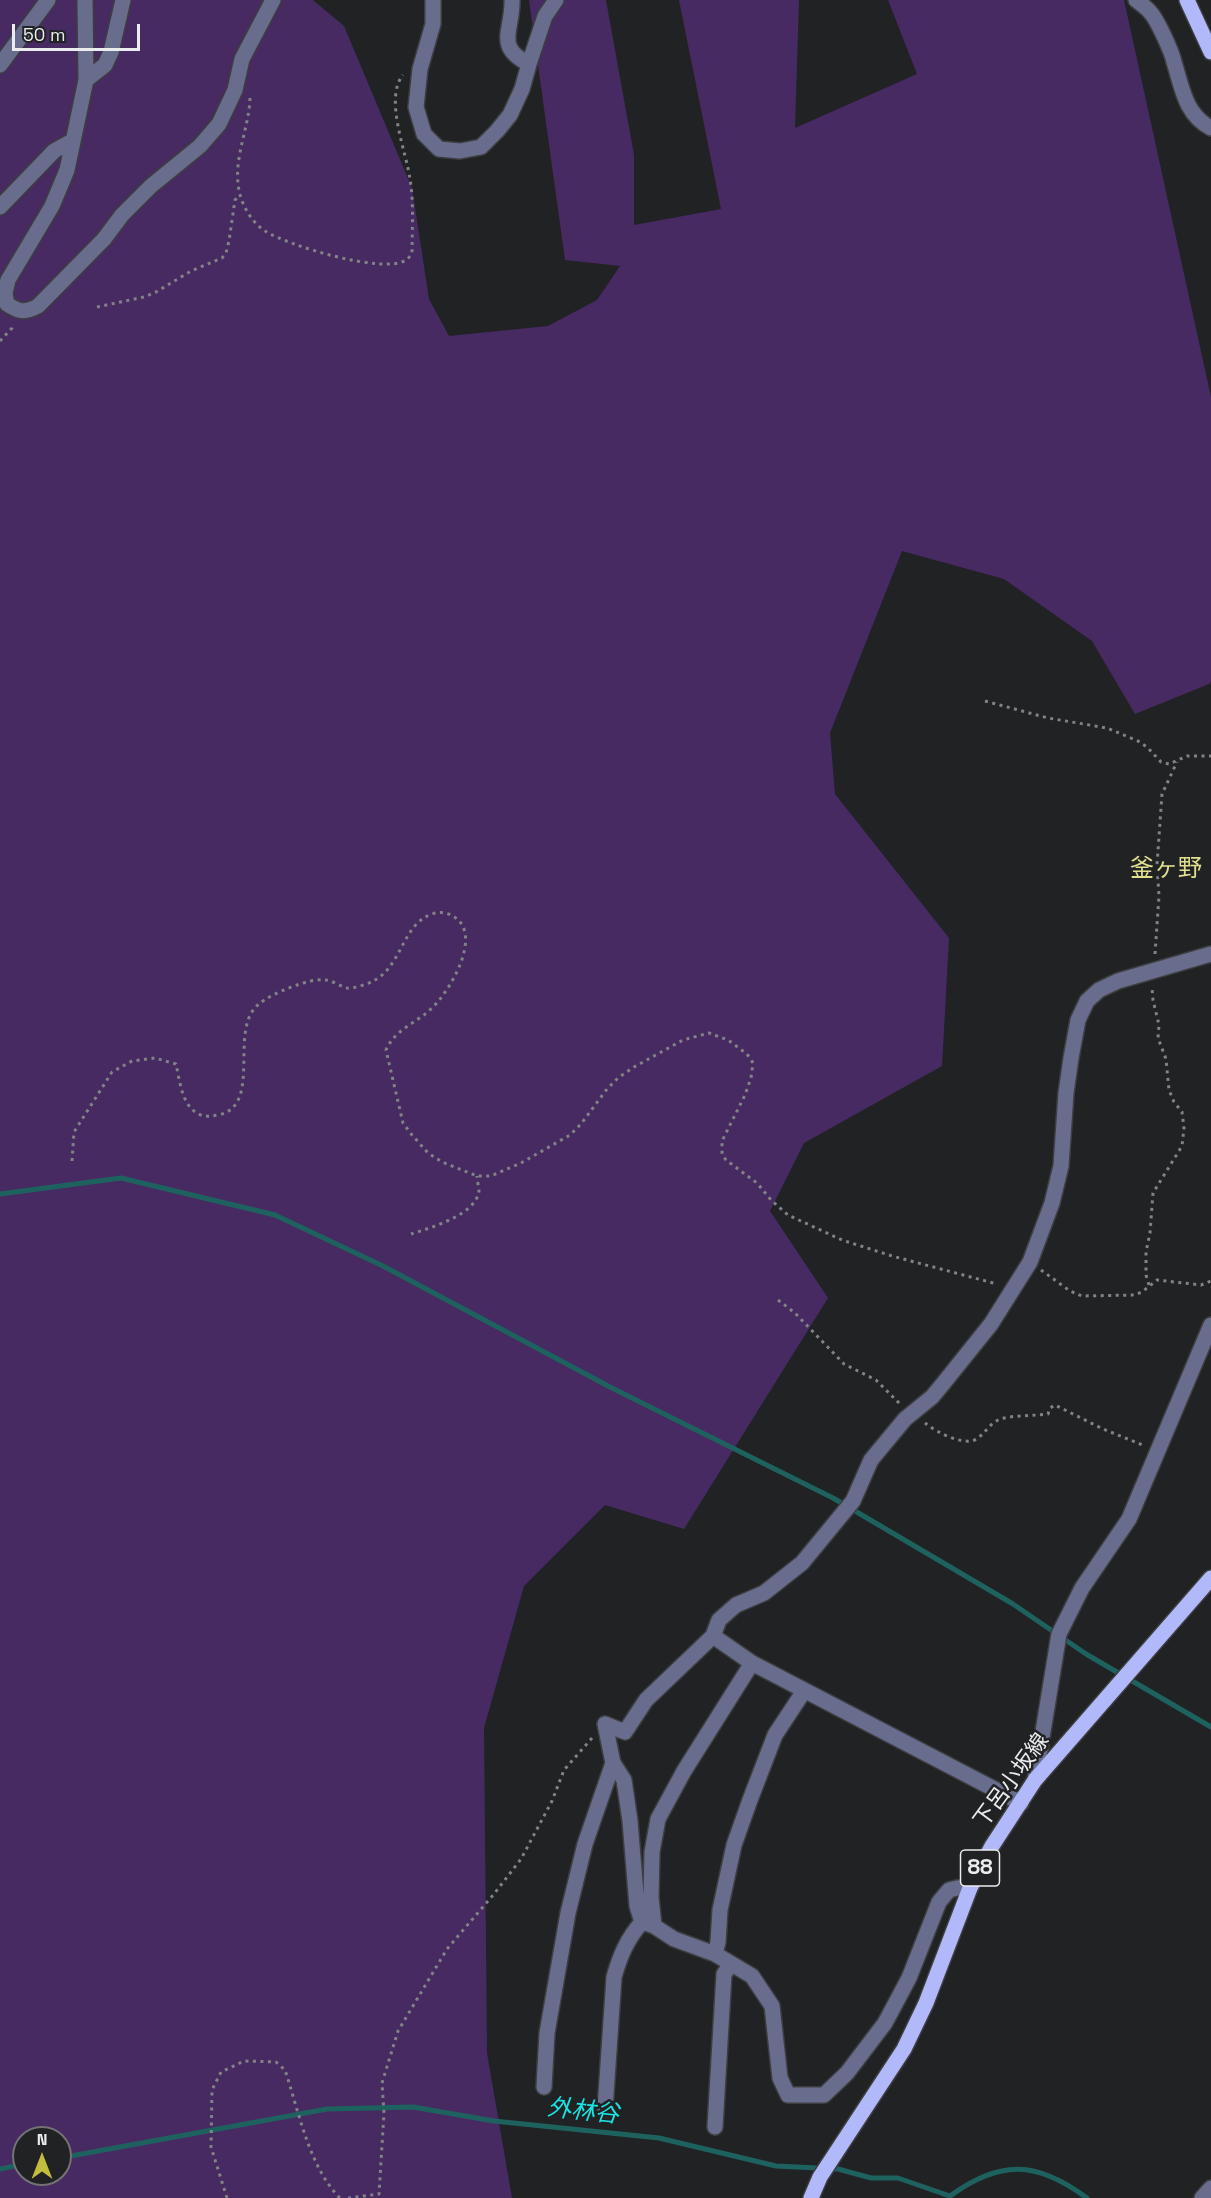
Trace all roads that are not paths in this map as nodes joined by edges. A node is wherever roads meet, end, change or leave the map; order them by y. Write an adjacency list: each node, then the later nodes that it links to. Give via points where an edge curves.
1 (48, 0): 12 (street)
2 (85, 0): 13 (street)
3 (123, 0): 13 (street, via 105,65)
4 (273, 0): 15 (street, via 242,59 235,90 219,124 200,146 122,215 104,239 38,306 18,311 7,304 4,293 8,280 52,206 67,170)
5 (433, 0): 11 (street, via 433,24 420,69 416,107 424,134 439,149 481,147 510,115)
6 (512, 0): 11 (street, via 509,48 514,56)
7 (556, 0): 11 (street, via 545,16)
8 (1136, 0): 14 (street, via 1152,13 1174,59 1190,110)
9 (1187, 0): 10 (main road)
10 (1211, 52)
11 (529, 64)
12 (0, 65)
13 (86, 80): 15 (street)
14 (1211, 128)
15 (72, 141): 16 (street, via 54,151)
16 (0, 207)
17 (1211, 954): 20 (street, via 1118,981 1087,1001 1078,1020 1066,1093 1061,1166 1030,1262 991,1324 933,1397 911,1414 871,1460 848,1507 802,1563 764,1593 736,1605 719,1620)
18 (1211, 1327): 24 (street, via 1129,1519 1082,1588 1059,1634)
19 (1211, 1578): 24 (main road, 下呂小坂線 / 88)
20 (713, 1636): 21 (street); 23 (street, via 646,1700 625,1732 605,1724)
21 (752, 1663): 22 (street); 27 (street, via 658,1819)
22 (804, 1691): 25 (street); 28 (street, via 775,1735 734,1845)
23 (613, 1763): 27 (street, via 624,1780 637,1906); 30 (street, via 585,1844 568,1913 547,2033)
24 (1035, 1780): 25 (main road, 下呂小坂線 / 88)
25 (1021, 1803): 26 (main road, 下呂小坂線 / 88)
26 (970, 1888): 29 (street, via 949,1890 939,1902 909,1978 885,2023 847,2073 824,2095 788,2095 780,2078 772,2006 752,1976); 34 (main road, 下呂小坂線 / 88, via 904,2049 820,2177)
27 (648, 1924): 28 (street, via 674,1940); 31 (street, via 630,1936 614,1977)
28 (714, 1954): 29 (street)
29 (731, 1964): 32 (street, via 724,1974)
30 (544, 2087)
31 (605, 2109)
32 (716, 2127)
33 (1211, 2188): 35 (street)
34 (811, 2198)
35 (1202, 2198)

